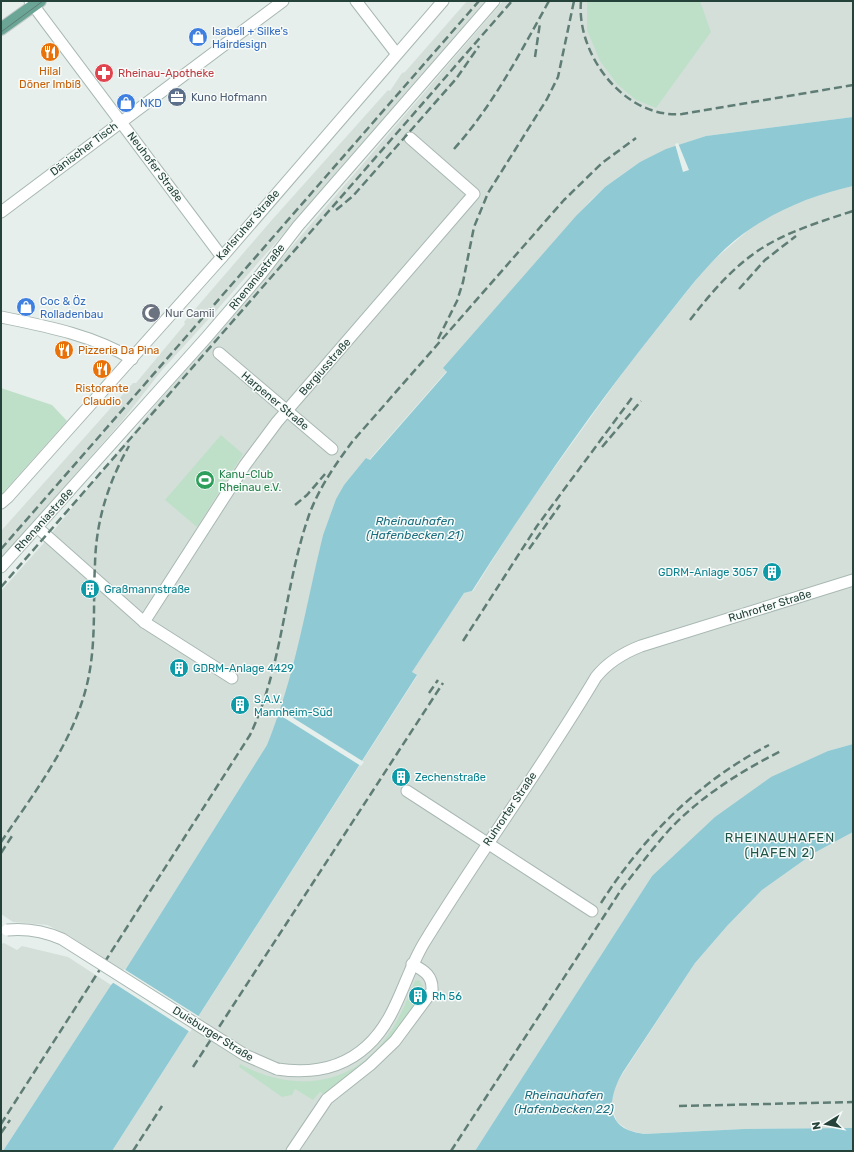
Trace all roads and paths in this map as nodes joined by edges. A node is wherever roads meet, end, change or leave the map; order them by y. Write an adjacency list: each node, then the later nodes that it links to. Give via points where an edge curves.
1 (283, 1): 8 (street, Dänischer Tisch)
2 (356, 1): 7 (street)
3 (443, 1): 7 (street, Karlsruher Straße)
4 (494, 1): 18 (street, Rhenaniastraße, via 298,226 206,338)
5 (35, 3): 6 (main road); 8 (street, Neuhofer Straße)
6 (1, 29)
7 (396, 53): 11 (street, Karlsruher Straße)
8 (121, 122): 10 (street, Dänischer Tisch); 11 (street, Neuhofer Straße)
9 (410, 138): 15 (street, Bergiusstraße, via 474,194)
10 (1, 212)
11 (222, 257): 14 (street, Karlsruher Straße)
12 (1, 317): 14 (street, via 94,341)
13 (219, 353): 15 (street, Harpener Straße)
14 (132, 359): 17 (street, Karlsruher Straße)
15 (287, 410): 16 (street, Harpener Straße); 21 (street, Bergiusstraße, via 245,465)
16 (332, 449)
17 (1, 503)
18 (38, 528): 19 (street, Rhenaniastraße); 21 (street)
19 (1, 567)
20 (853, 580): 24 (street, Ruhrorter Straße, via 641,646 610,662 596,677)
21 (144, 622): 22 (street)
22 (232, 678)
23 (407, 791): 24 (street)
24 (487, 843): 25 (street); 27 (street, Ruhrorter Straße)
25 (592, 911)
26 (4, 930): 27 (street, Duisburger Straße, bridge, via 33,930 62,939 245,1055 277,1069 310,1072 330,1068 348,1059 374,1040 388,1019)
27 (412, 964): 28 (street, via 429,974 432,991 395,1041 370,1065 327,1099)
28 (292, 1151)

